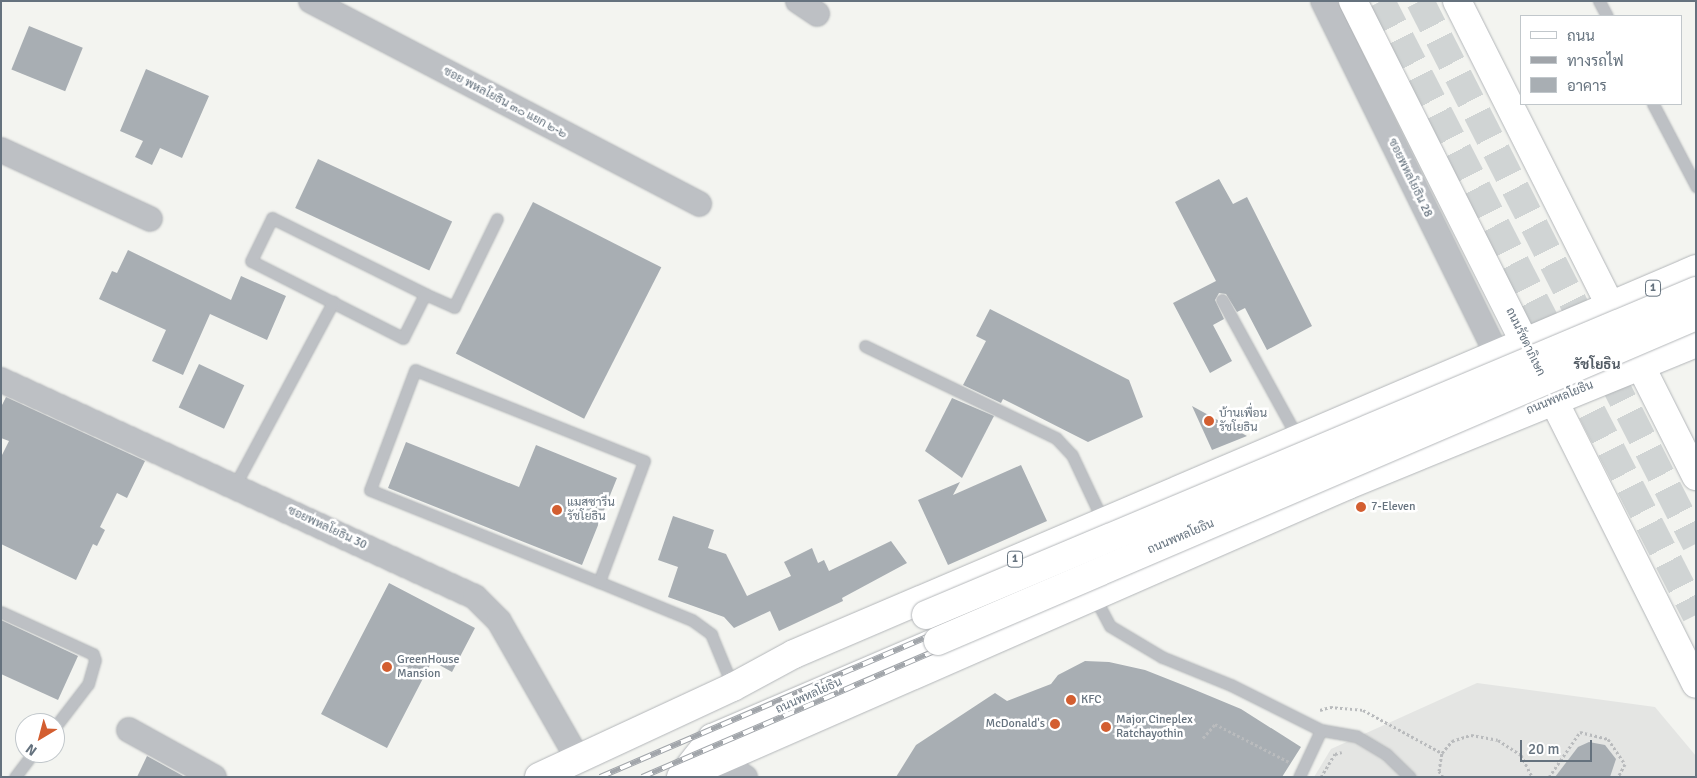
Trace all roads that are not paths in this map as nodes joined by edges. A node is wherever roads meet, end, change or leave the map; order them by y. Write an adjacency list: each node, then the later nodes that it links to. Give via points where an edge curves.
1 (798, 1): 7 (street)
2 (1322, 1): 25 (street, ซอยพหลโยธิน 28)
3 (1353, 1): 22 (main road, ถนนรัชดาภิเษก)
4 (1457, 1): 20 (main road)
5 (1599, 1): 8 (lane)
6 (314, 2): 12 (street, ซอย พหลโยธิน ๓๐ แยก ๒-๒)
7 (817, 14)
8 (1606, 15)
9 (1654, 105): 11 (lane)
10 (1, 150): 14 (street)
11 (1696, 186)
12 (699, 204)
13 (497, 219): 17 (lane, via 454,307)
14 (150, 220)
15 (1696, 269): 20 (main road, 1)
16 (1696, 290): 39 (main road, bridge, via 926,615 727,703)
17 (425, 294): 19 (lane, via 402,338); 19 (lane, via 272,218 251,261)
18 (1222, 300): 29 (lane)
19 (333, 302): 32 (lane)
20 (1610, 306): 22 (main road, 1); 26 (main road)
21 (1696, 316): 50 (main road, ถนนพหลโยธิน, bridge, via 712,738)
22 (1526, 343): 25 (main road, 1); 28 (main road, ถนนรัชดาภิเษก)
23 (1696, 343): 26 (main road, ถนนพหลโยธิน)
24 (865, 346): 33 (lane, via 1056,438 1072,455)
25 (1498, 356): 29 (main road, 1)
26 (1639, 366): 28 (main road, ถนนพหลโยธิน); 30 (main road)
27 (1, 380): 32 (street, ซอยพหลโยธิน 30)
28 (1554, 401): 31 (main road, ถนนพหลโยธิน); 37 (main road, ถนนรัชดาภิเษก)
29 (1308, 434): 31 (main road, via 1348,459); 33 (main road, 1)
30 (1696, 476)
31 (1348, 485): 35 (main road, ถนนพหลโยธิน)
32 (235, 486): 43 (street, ซอยพหลโยธิน 30, via 475,597 499,621)
33 (1103, 521): 38 (main road, 1, via 794,654)
34 (599, 582): 34 (lane, via 644,461 415,370 370,490); 38 (lane, via 692,620 711,634)
35 (1093, 595): 42 (lane, via 1110,626 1154,652); 44 (main road, ถนนพหลโยธิน)
36 (1, 612): 40 (lane, via 93,654 94,669 88,684)
37 (1696, 684)
38 (733, 687): 39 (main road, 1)
39 (687, 708): 43 (main road, 1)
40 (65, 714)
41 (129, 730): 48 (street)
42 (1322, 730): 46 (lane); 52 (lane, via 1356,736 1386,754)
43 (578, 759): 49 (main road, 1)
44 (719, 761): 50 (main road, ถนนพหลโยธิน); 51 (street)
45 (24, 763): 47 (lane)
46 (1300, 773)
47 (14, 777)
48 (214, 777)
49 (538, 777)
50 (681, 777)
51 (745, 777)
52 (1410, 777)

